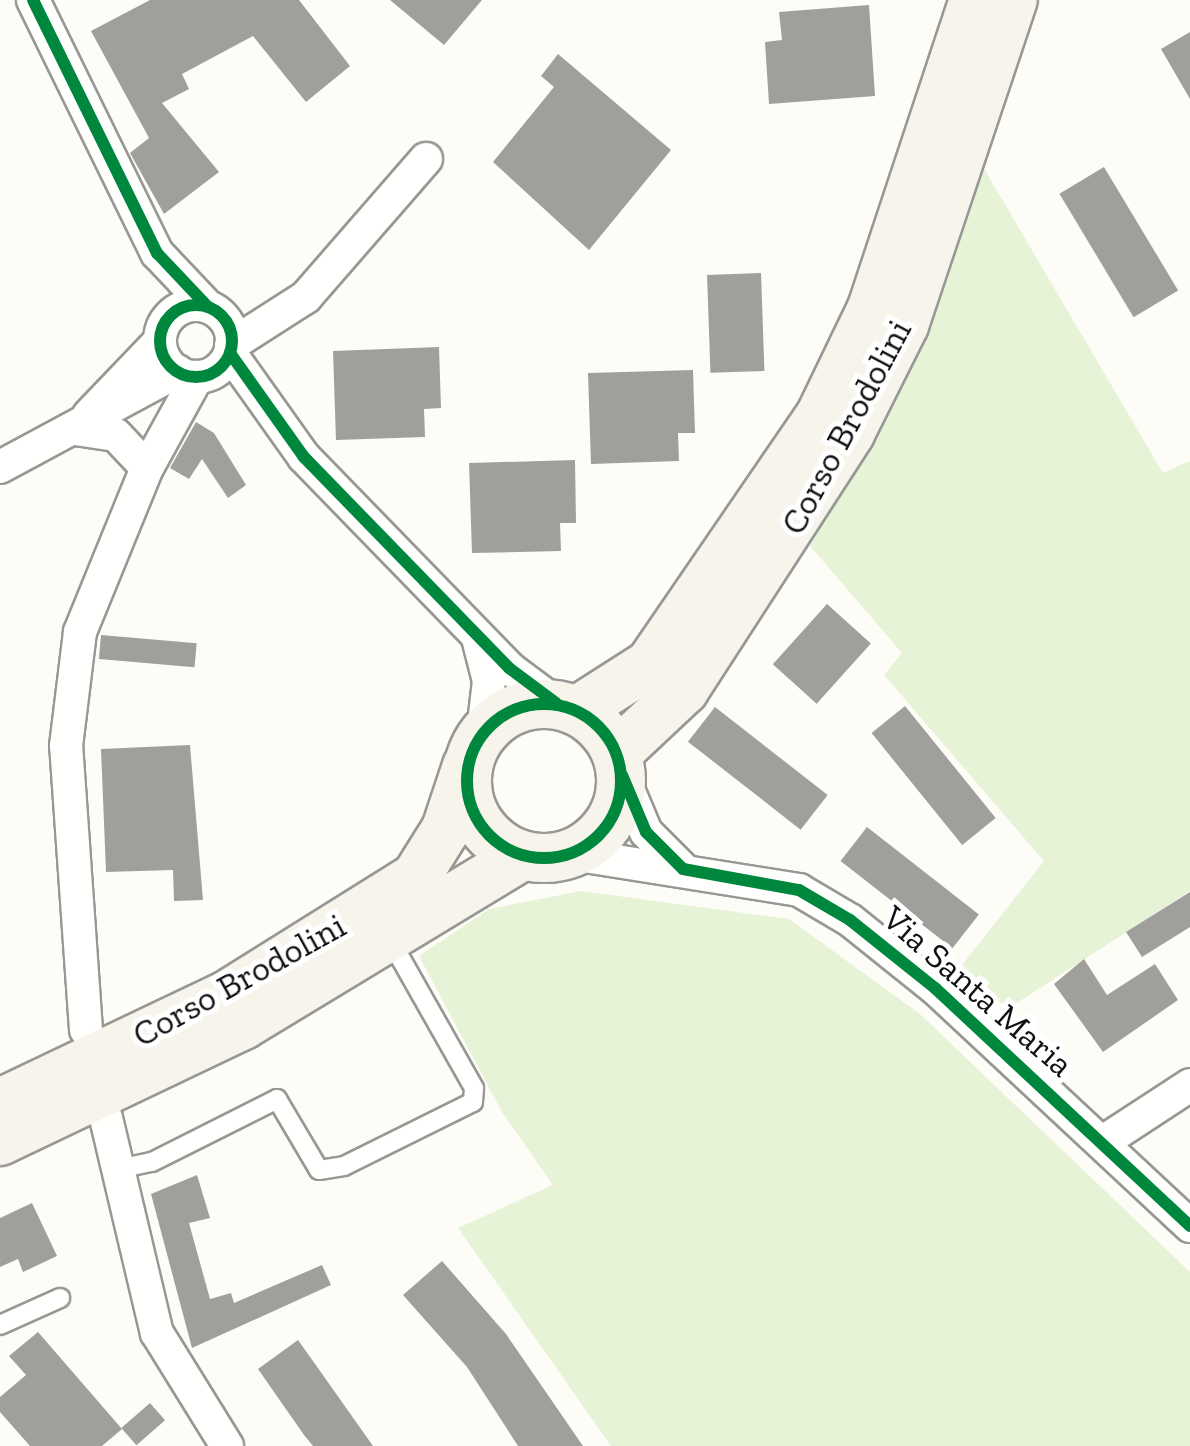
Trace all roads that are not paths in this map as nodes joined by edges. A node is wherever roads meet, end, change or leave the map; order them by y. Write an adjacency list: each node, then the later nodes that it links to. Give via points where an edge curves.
1 (33, 0): 5 (street)
2 (974, 0): 12 (main road, Corso Brodolini, via 872,308 821,414 650,664)
3 (1013, 0): 14 (main road, Corso Brodolini, via 904,326 850,433 684,690)
4 (426, 160): 7 (street, via 306,296)
5 (157, 253): 6 (street); 7 (street)
6 (161, 335): 7 (street); 7 (street, via 181,308); 8 (street)
7 (207, 352): 8 (street); 10 (street); 11 (street)
8 (76, 428): 9 (street); 10 (street, via 116,435)
9 (0, 466)
10 (147, 468): 19 (street, via 80,632 66,746)
11 (474, 624): 12 (street, via 509,668); 13 (street, via 490,681)
12 (567, 707): 13 (main road, Corso Brodolini, via 516,708); 14 (main road)
13 (475, 748): 16 (main road, via 469,804 489,837); 21 (main road, Corso Brodolini, via 446,829 416,877 226,995)
14 (620, 764): 15 (main road, via 610,823); 17 (street, via 646,832)
15 (572, 854): 16 (main road, Corso Brodolini); 17 (street, Via Santa Maria)
16 (522, 856): 18 (main road, Corso Brodolini)
17 (683, 869): 24 (street, Via Santa Maria, via 799,890 850,920)
18 (388, 938): 23 (main road, Corso Brodolini, via 242,1025); 25 (lane, via 474,1088 472,1102 344,1166 319,1170 277,1099 152,1162)
19 (86, 1030)
20 (1190, 1085): 24 (street)
21 (0, 1102)
22 (106, 1118): 25 (street)
23 (0, 1140)
24 (1102, 1142): 26 (street, Via Santa Maria)
25 (118, 1170): 29 (street, via 157,1333)
26 (1190, 1226)
27 (60, 1298): 28 (lane)
28 (0, 1325)
29 (227, 1446)

